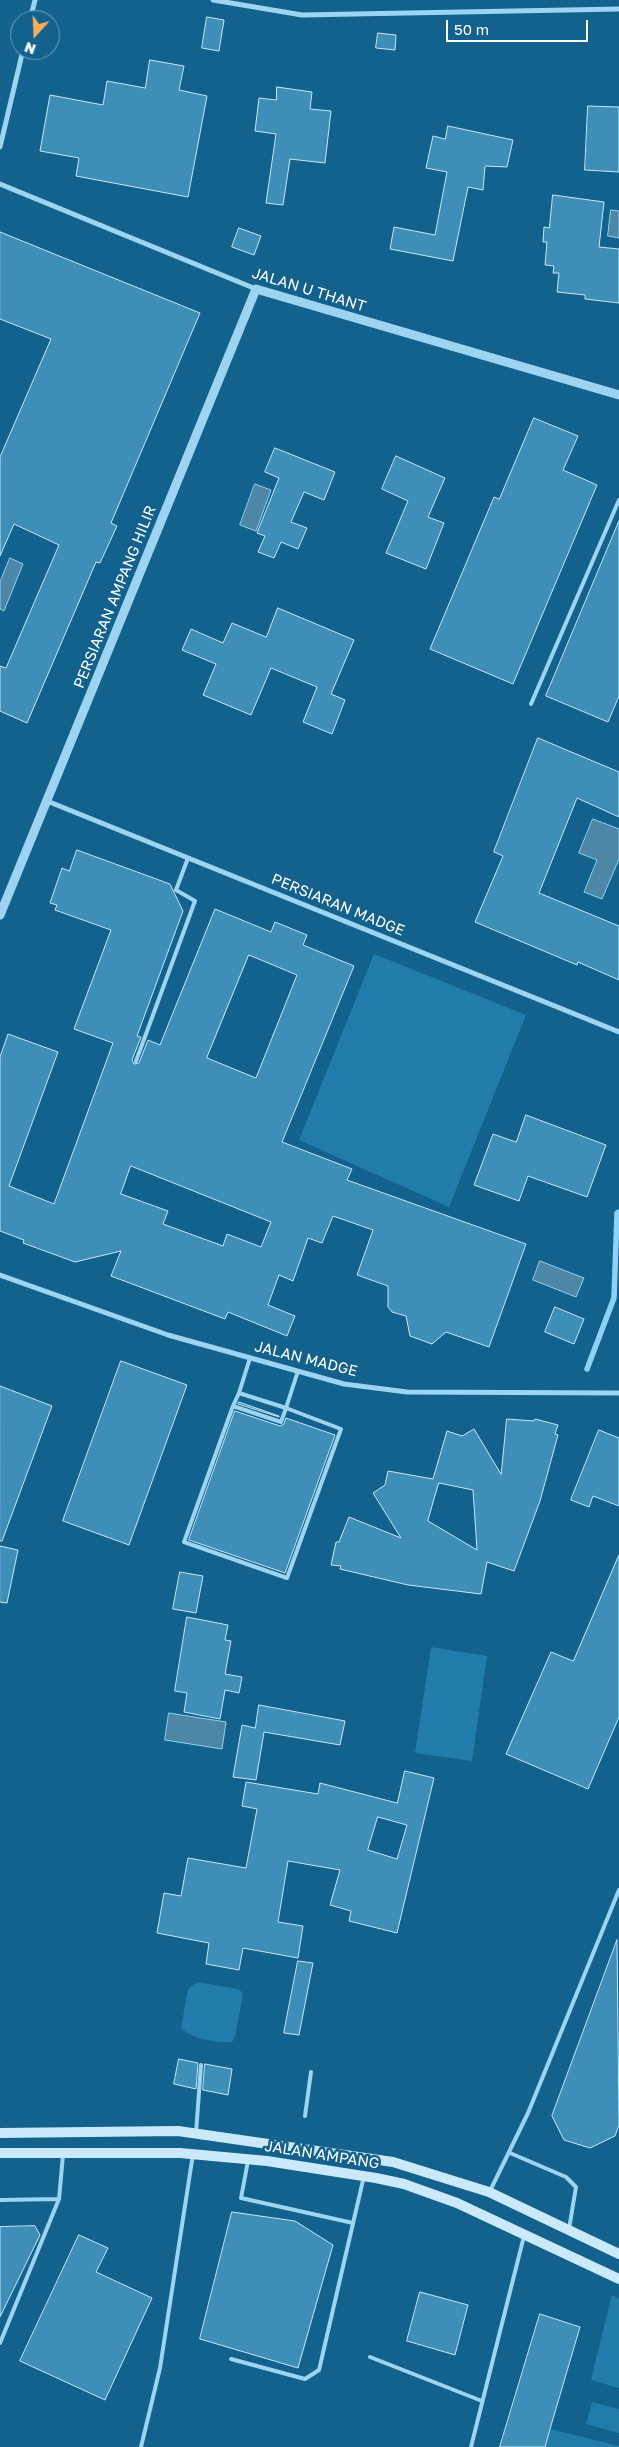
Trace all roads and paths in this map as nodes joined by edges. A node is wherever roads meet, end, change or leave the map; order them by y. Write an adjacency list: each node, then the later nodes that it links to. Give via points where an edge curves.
1 (213, 0): 2 (street, via 302,15)
2 (619, 9)
3 (21, 60): 4 (street)
4 (0, 147)
5 (0, 184): 6 (street, JALAN U THANT)
6 (256, 289): 7 (street, JALAN U THANT); 10 (street, PERSIARAN AMPANG HILIR)
7 (619, 395)
8 (619, 500): 9 (lane)
9 (531, 704)
10 (47, 801): 11 (street, PERSIARAN MADGE); 12 (street, PERSIARAN AMPANG HILIR)
11 (188, 858): 13 (street, PERSIARAN MADGE); 14 (lane, via 176,890 195,901)
12 (0, 915)
13 (619, 1032)
14 (136, 1061)
15 (0, 1274): 16 (street, JALAN MADGE, via 168,1334)
16 (250, 1358): 17 (street, JALAN MADGE); 18 (lane)
17 (298, 1371): 19 (street, JALAN MADGE, via 344,1384 407,1392); 21 (lane)
18 (239, 1393): 20 (lane); 21 (lane)
19 (619, 1393)
20 (233, 1406): 21 (lane, via 281,1422); 21 (lane, via 184,1542 287,1578 341,1429)
21 (286, 1408)
22 (619, 1890): 28 (lane)
23 (201, 2065): 27 (lane)
24 (311, 2072): 25 (lane)
25 (305, 2116)
26 (0, 2133): 27 (main road, JALAN AMPANG)
27 (196, 2133): 34 (main road, JALAN AMPANG, via 393,2162)
28 (510, 2152): 34 (lane); 38 (lane, via 566,2177 576,2187)
29 (0, 2153): 30 (main road, JALAN AMPANG)
30 (64, 2153): 31 (main road, JALAN AMPANG); 35 (lane)
31 (193, 2154): 32 (main road, JALAN AMPANG); 46 (lane, via 160,2368)
32 (248, 2159): 33 (main road, JALAN AMPANG); 37 (lane, via 241,2198)
33 (364, 2176): 37 (lane); 39 (main road, JALAN AMPANG, via 434,2194)
34 (489, 2192): 38 (main road, JALAN AMPANG)
35 (59, 2199): 36 (lane); 42 (lane)
36 (0, 2200)
37 (354, 2222): 44 (lane, via 319,2370 305,2379)
38 (569, 2230): 40 (main road, JALAN AMPANG)
39 (524, 2235): 41 (main road, JALAN AMPANG); 45 (lane)
40 (619, 2254)
41 (619, 2279)
42 (0, 2343)
43 (370, 2357): 45 (lane)
44 (231, 2359)
45 (482, 2401): 47 (lane)
46 (141, 2447)
47 (471, 2447)

